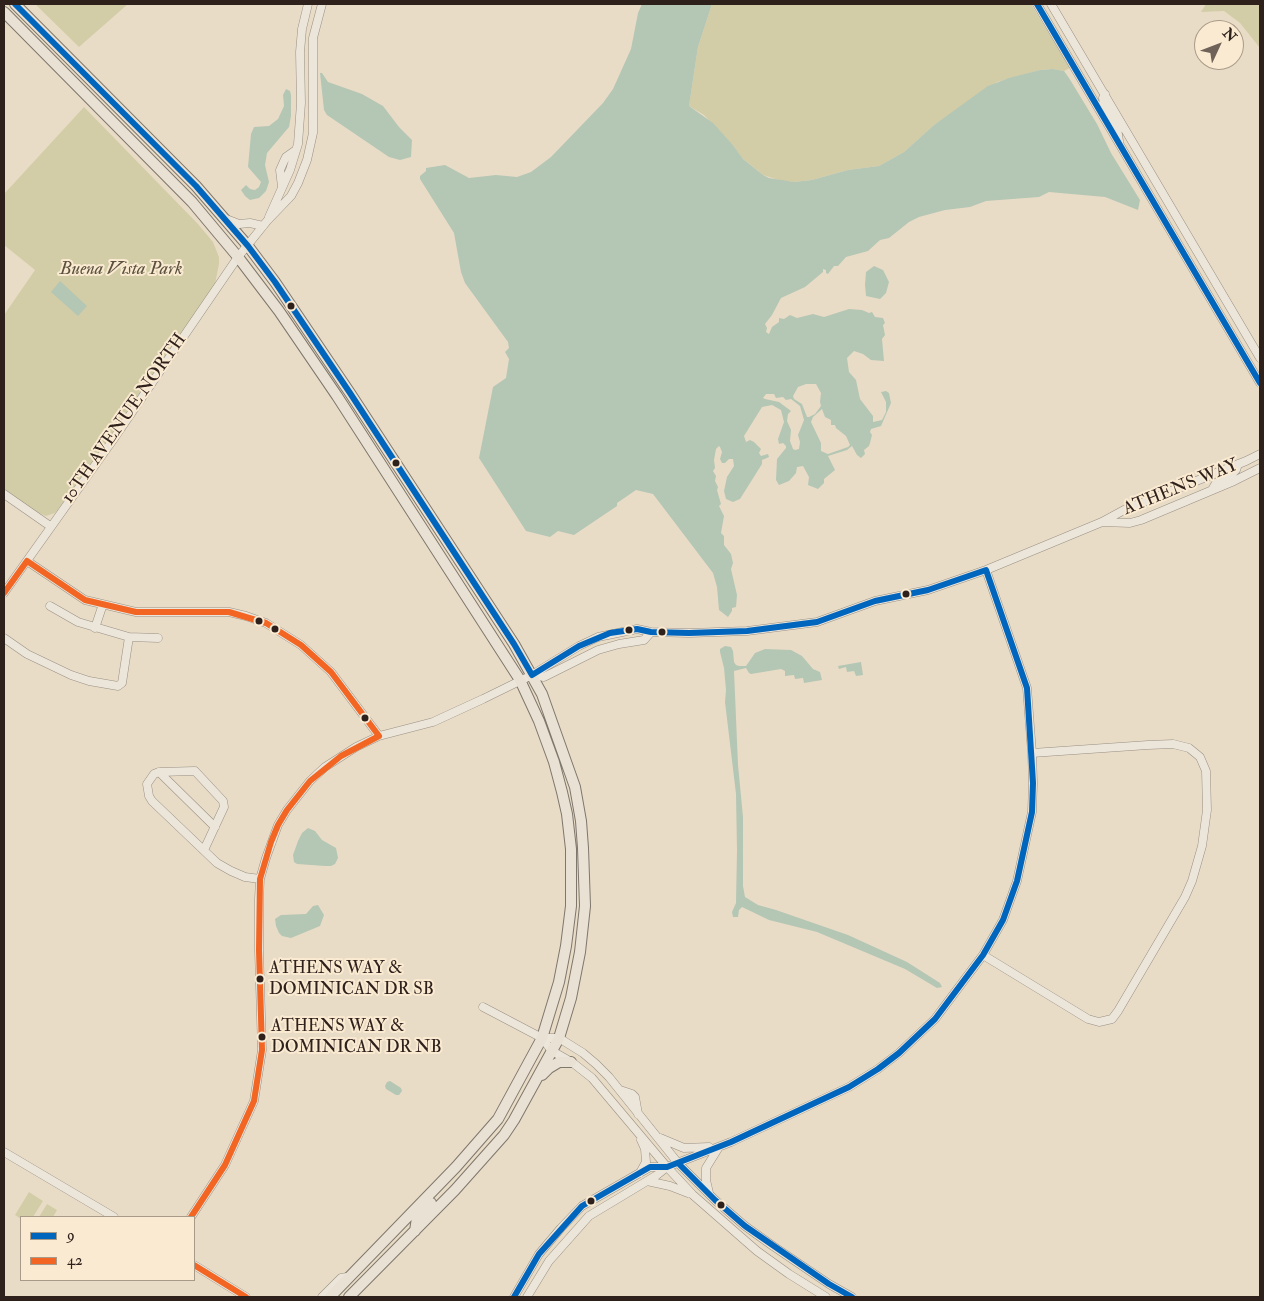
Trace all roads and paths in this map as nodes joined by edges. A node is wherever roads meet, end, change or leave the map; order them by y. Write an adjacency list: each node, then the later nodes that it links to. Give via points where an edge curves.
1 (15, 4): 9 (main road)
2 (308, 4): 10 (street, via 300,52 300,127 296,150 286,157 280,170 282,187)
3 (322, 4): 10 (street, via 313,38 313,125 307,160 291,196)
4 (1037, 4): 8 (street)
5 (1051, 4): 7 (street)
6 (4, 12): 12 (main road, via 192,202)
7 (1105, 94): 8 (street, via 1104,105 1117,128); 13 (street)
8 (1119, 144): 14 (street)
9 (225, 219): 10 (street, via 239,224); 11 (main road)
10 (265, 224): 11 (street, 10TH AVENUE NORTH)
11 (248, 246): 12 (street, 10TH AVENUE NORTH); 32 (main road, via 350,392)
12 (238, 257): 21 (street, 10TH AVENUE NORTH); 33 (main road, via 337,396)
13 (1260, 358)
14 (1260, 384)
15 (1260, 454): 16 (street, ATHENS WAY)
16 (1238, 464): 18 (street, via 1236,470 1216,483); 20 (street, ATHENS WAY)
17 (1260, 468): 18 (street, ATHENS WAY)
18 (1212, 490): 20 (street, ATHENS WAY, via 1130,524)
19 (4, 494): 21 (street)
20 (1102, 522): 23 (street, ATHENS WAY)
21 (50, 526): 22 (street, 10TH AVENUE NORTH)
22 (27, 560): 24 (street, 10TH AVENUE NORTH); 25 (street, via 85,600)
23 (986, 570): 28 (street, ATHENS WAY, via 928,590 875,601 817,622 747,631); 35 (street, via 1027,688)
24 (4, 593)
25 (103, 604): 27 (street); 34 (street, via 136,612 229,612 266,623 301,644 331,672)
26 (50, 606): 27 (street)
27 (95, 628): 29 (street)
28 (651, 632): 32 (street, ATHENS WAY, via 644,640 598,650 544,677); 32 (street, ATHENS WAY, via 637,629 598,637)
29 (129, 637): 30 (street, via 122,683 118,686 71,675 27,654); 31 (street)
30 (4, 638)
31 (158, 638)
32 (532, 675): 33 (street, ATHENS WAY); 43 (main road, via 542,694 575,787 584,848 585,906 580,952)
33 (520, 680): 34 (street, ATHENS WAY, via 433,722); 42 (main road, via 554,762 567,814 570,849 572,900 566,946)
34 (379, 736): 39 (street, ATHENS WAY, via 325,767 300,793 278,825)
35 (1032, 753): 40 (street, via 1032,812 1017,881 1003,920); 40 (street, via 1148,744 1174,744 1189,748 1200,758 1206,772 1207,820 1202,846 1185,897 1112,1019 1099,1022 1088,1019)
36 (159, 772): 37 (street); 37 (street, via 194,771 223,800 224,807); 38 (street, via 147,784 149,796)
37 (215, 827): 38 (street)
38 (204, 850): 39 (street, via 232,872)
39 (260, 879): 60 (street, ATHENS WAY, via 262,1050 254,1101 225,1165)
40 (983, 955): 49 (street, via 935,1019 878,1069 850,1087)
41 (483, 1007): 42 (street)
42 (542, 1038): 43 (street); 44 (street); 52 (main road, via 498,1119)
43 (559, 1038): 44 (main road); 48 (street, via 596,1064)
44 (552, 1050): 45 (street); 46 (main road)
45 (571, 1062): 46 (main road, via 557,1063); 47 (street, via 592,1078)
46 (534, 1083): 62 (main road, via 504,1134)
47 (635, 1129): 53 (street); 54 (street, via 645,1149 646,1162)
48 (656, 1135): 49 (street, via 684,1148); 51 (street)
49 (719, 1146): 51 (street); 56 (street, via 706,1168)
50 (4, 1152): 59 (street)
51 (678, 1163): 53 (street); 56 (street)
52 (458, 1166): 62 (main road, via 437,1197 417,1218); 64 (main road)
53 (667, 1167): 54 (street, via 650,1167); 55 (street); 57 (street)
54 (640, 1173): 58 (street)
55 (647, 1181): 57 (street); 61 (street)
56 (709, 1194): 72 (street, via 773,1246)
57 (694, 1195): 71 (street, via 757,1251)
58 (582, 1206): 61 (street); 69 (street, via 539,1254)
59 (112, 1216)
60 (192, 1216)
61 (589, 1216): 70 (street, via 549,1261)
62 (415, 1231): 68 (main road)
63 (195, 1266): 65 (street)
64 (352, 1275): 66 (street, via 341,1278); 67 (main road)
65 (246, 1297)
66 (322, 1297)
67 (330, 1297)
68 (349, 1297)
69 (514, 1297)
70 (527, 1297)
71 (826, 1297)
72 (852, 1297)

